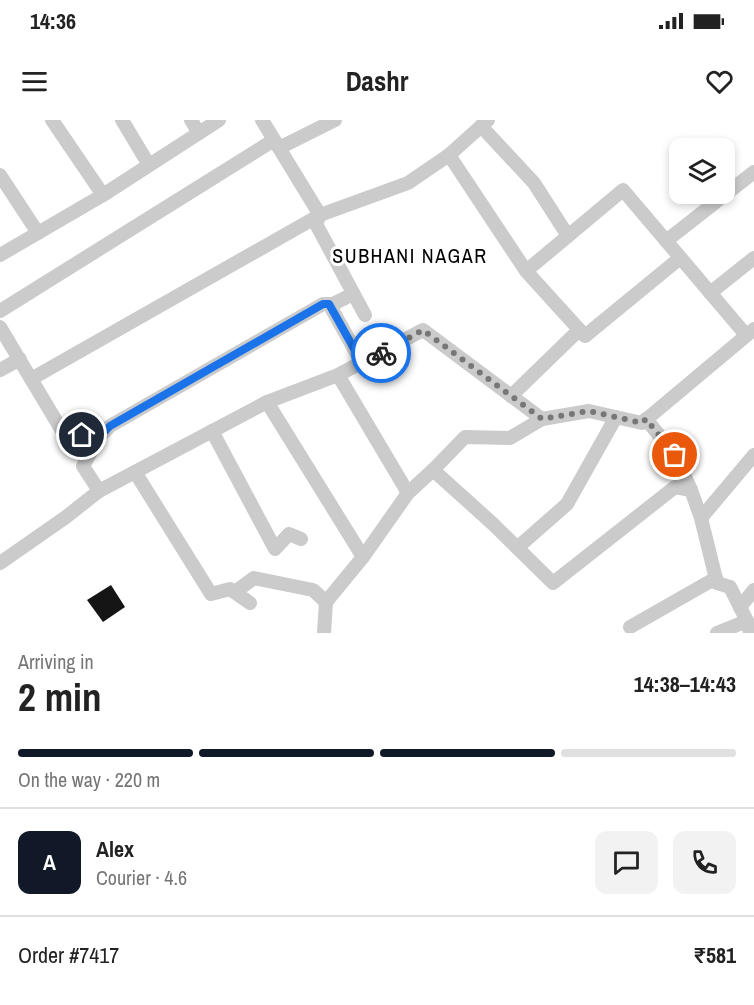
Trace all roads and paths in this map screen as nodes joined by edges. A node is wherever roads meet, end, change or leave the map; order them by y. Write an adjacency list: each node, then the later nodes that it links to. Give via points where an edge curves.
1 (52, 120): 14 (street)
2 (122, 120): 11 (street)
3 (191, 120): 8 (street)
4 (219, 120): 8 (street)
5 (262, 120): 9 (street)
6 (335, 120): 9 (street)
7 (485, 123): 10 (street); 17 (street, via 534,183)
8 (199, 133): 11 (street)
9 (277, 144): 15 (street); 26 (street)
10 (449, 155): 15 (street, via 408,183); 22 (street)
11 (149, 165): 14 (street)
12 (754, 172): 18 (street)
13 (0, 176): 16 (street)
14 (103, 195): 16 (street)
15 (320, 215): 24 (street, via 316,224); 35 (street)
16 (38, 233): 19 (street)
17 (568, 236): 18 (street, via 623,190); 22 (street)
18 (666, 241): 20 (street)
19 (0, 254)
20 (680, 258): 23 (street); 29 (street, via 585,336)
21 (754, 258): 23 (street)
22 (526, 271): 29 (street)
23 (710, 293): 30 (street)
24 (353, 294): 25 (street); 27 (street)
25 (329, 304): 32 (street); 42 (street, via 110,426)
26 (0, 311)
27 (365, 315)
28 (0, 327): 31 (street)
29 (579, 330): 36 (street)
30 (750, 332): 40 (street)
31 (20, 358): 33 (street); 35 (street)
32 (362, 363): 34 (street); 36 (street, via 423,330)
33 (0, 370)
34 (338, 375): 37 (street); 48 (street)
35 (32, 379): 42 (street, via 64,434)
36 (511, 396): 39 (street)
37 (267, 402): 41 (street); 52 (street)
38 (616, 417): 39 (street, via 589,411); 40 (street, via 642,423); 51 (street, via 567,504)
39 (542, 419): 44 (street, via 510,438 465,437)
40 (646, 419): 46 (street, via 675,455)
41 (212, 431): 45 (street); 50 (street, via 275,549 289,534)
42 (100, 436): 47 (street, via 83,466)
43 (754, 455): 49 (street)
44 (433, 470): 48 (street); 51 (street)
45 (135, 472): 47 (street); 56 (street, via 211,594 230,589)
46 (691, 490): 49 (street); 51 (street, via 675,487 554,583)
47 (99, 491): 53 (street)
48 (408, 493): 52 (street)
49 (701, 518): 54 (street)
50 (301, 539)
51 (518, 548)
52 (363, 557): 57 (street)
53 (0, 563)
54 (716, 578): 59 (street, via 717,583 730,587); 60 (street)
55 (754, 590): 59 (street)
56 (235, 592): 57 (street, via 254,578 313,590); 58 (street)
57 (326, 602): 62 (street)
58 (250, 603)
59 (740, 606): 61 (street)
60 (630, 627)
61 (748, 627): 63 (street)
62 (324, 633)
63 (717, 633)

